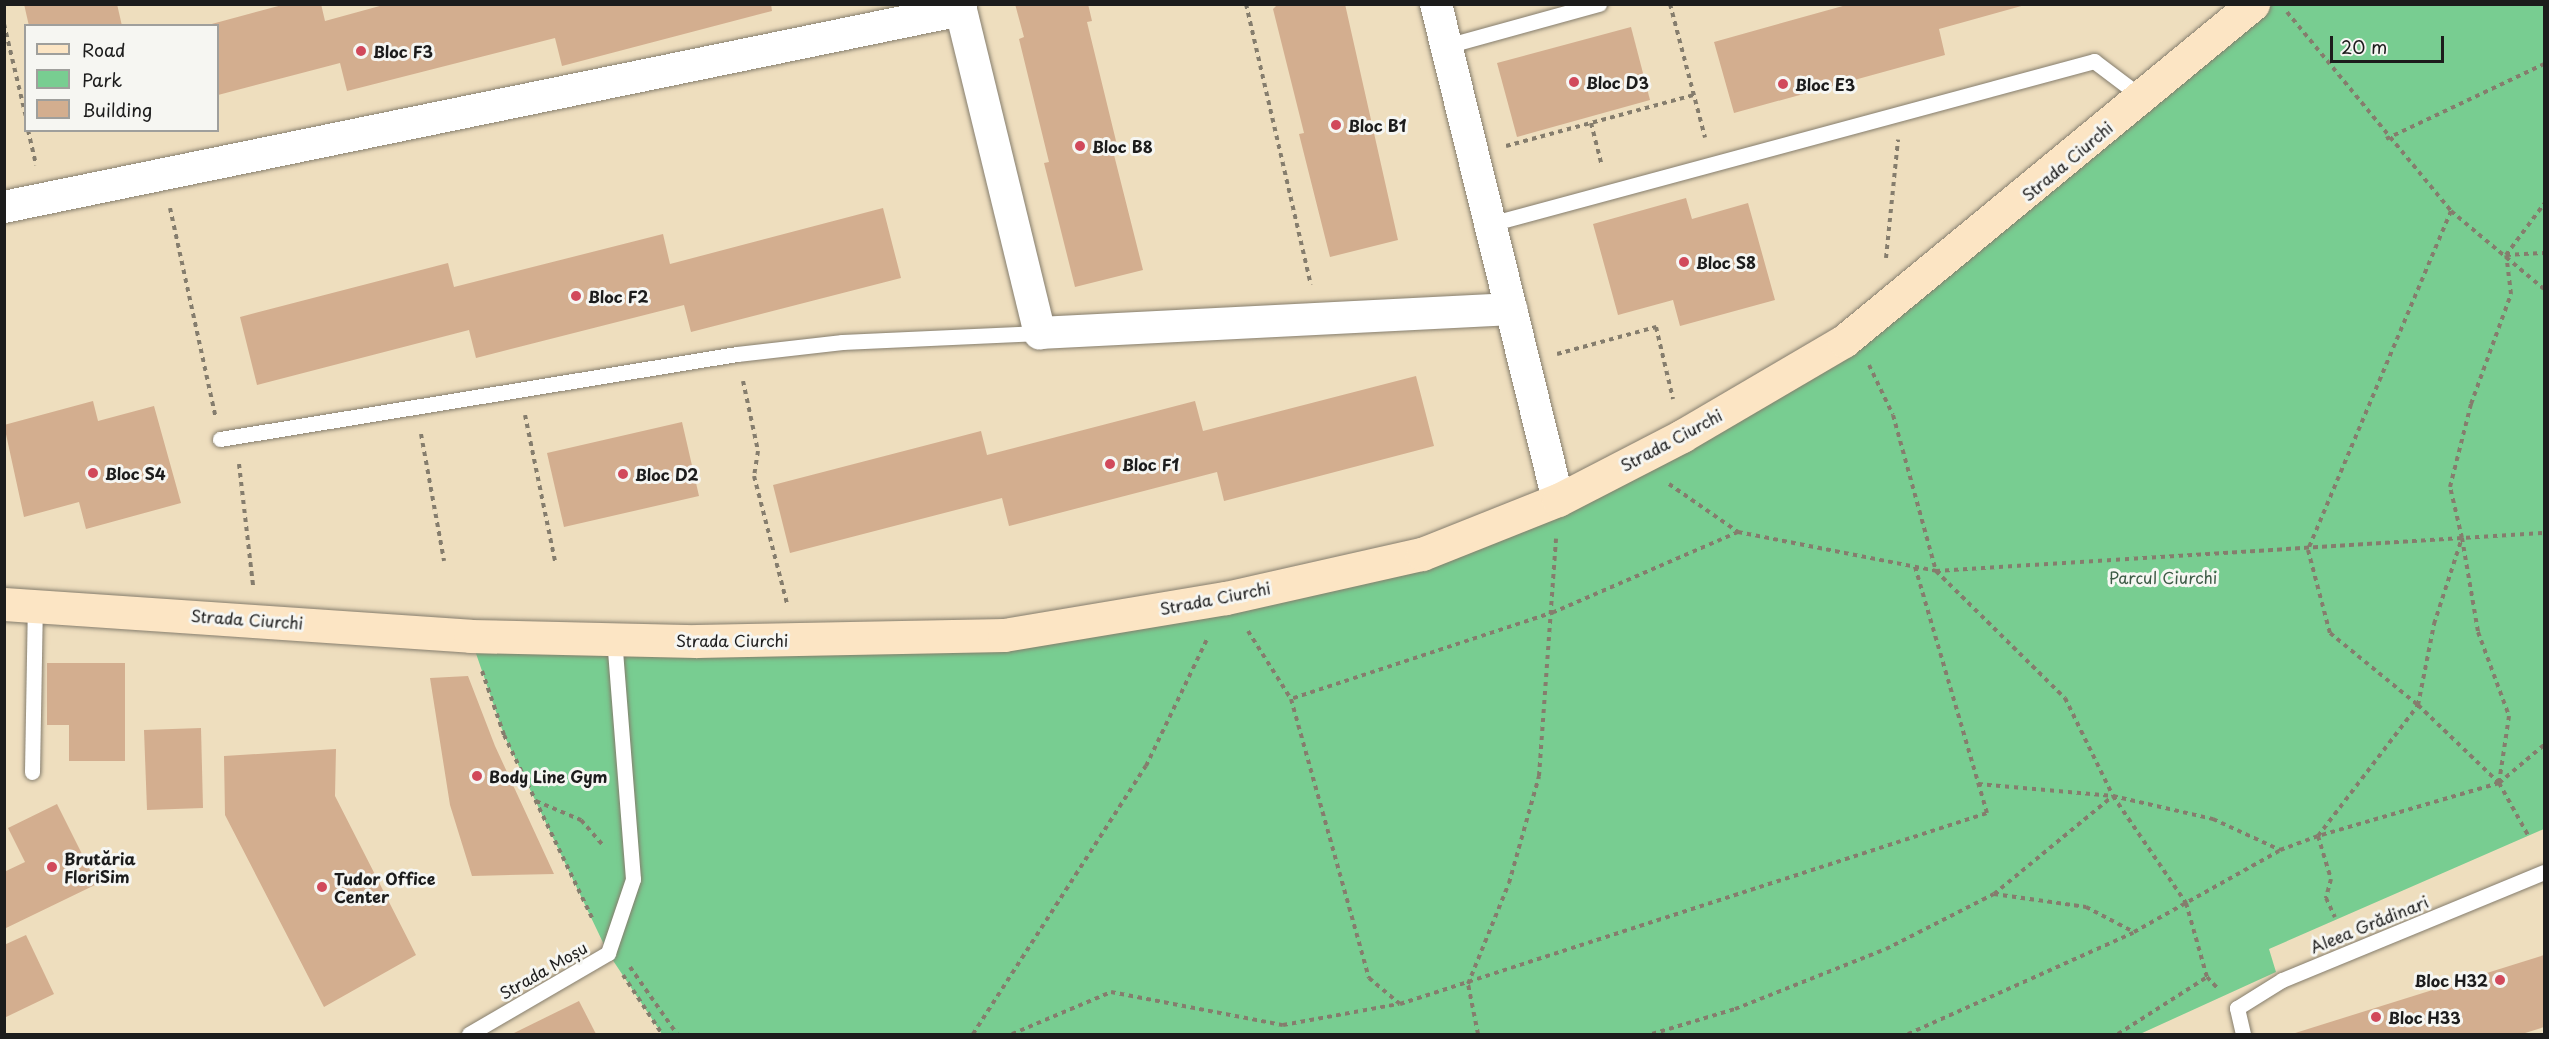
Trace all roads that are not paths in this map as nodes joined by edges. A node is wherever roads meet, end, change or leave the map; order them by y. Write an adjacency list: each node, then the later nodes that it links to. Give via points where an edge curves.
1 (1436, 4): 4 (street)
2 (1599, 4): 4 (lane)
3 (2253, 4): 5 (street, Strada Ciurchi)
4 (1446, 46): 7 (street)
5 (2143, 98): 7 (lane, via 2094,61); 11 (street, Strada Ciurchi, via 1881,316 1682,436)
6 (4, 207): 9 (street, via 164,178 961,10)
7 (1490, 224): 8 (street)
8 (1511, 309): 9 (street); 11 (street)
9 (1040, 333): 10 (lane, via 842,342 737,354)
10 (220, 439)
11 (1558, 500): 13 (street, Strada Ciurchi, via 1422,554 1226,598 1004,636)
12 (20, 605): 13 (street, Strada Ciurchi, via 470,636); 14 (lane)
13 (614, 639): 16 (lane, Strada Moșu, via 633,879 608,953)
14 (32, 772)
15 (2544, 872): 17 (lane, Aleea Grădinari, via 2282,980 2237,1008)
16 (469, 1035)
17 (2243, 1035)

